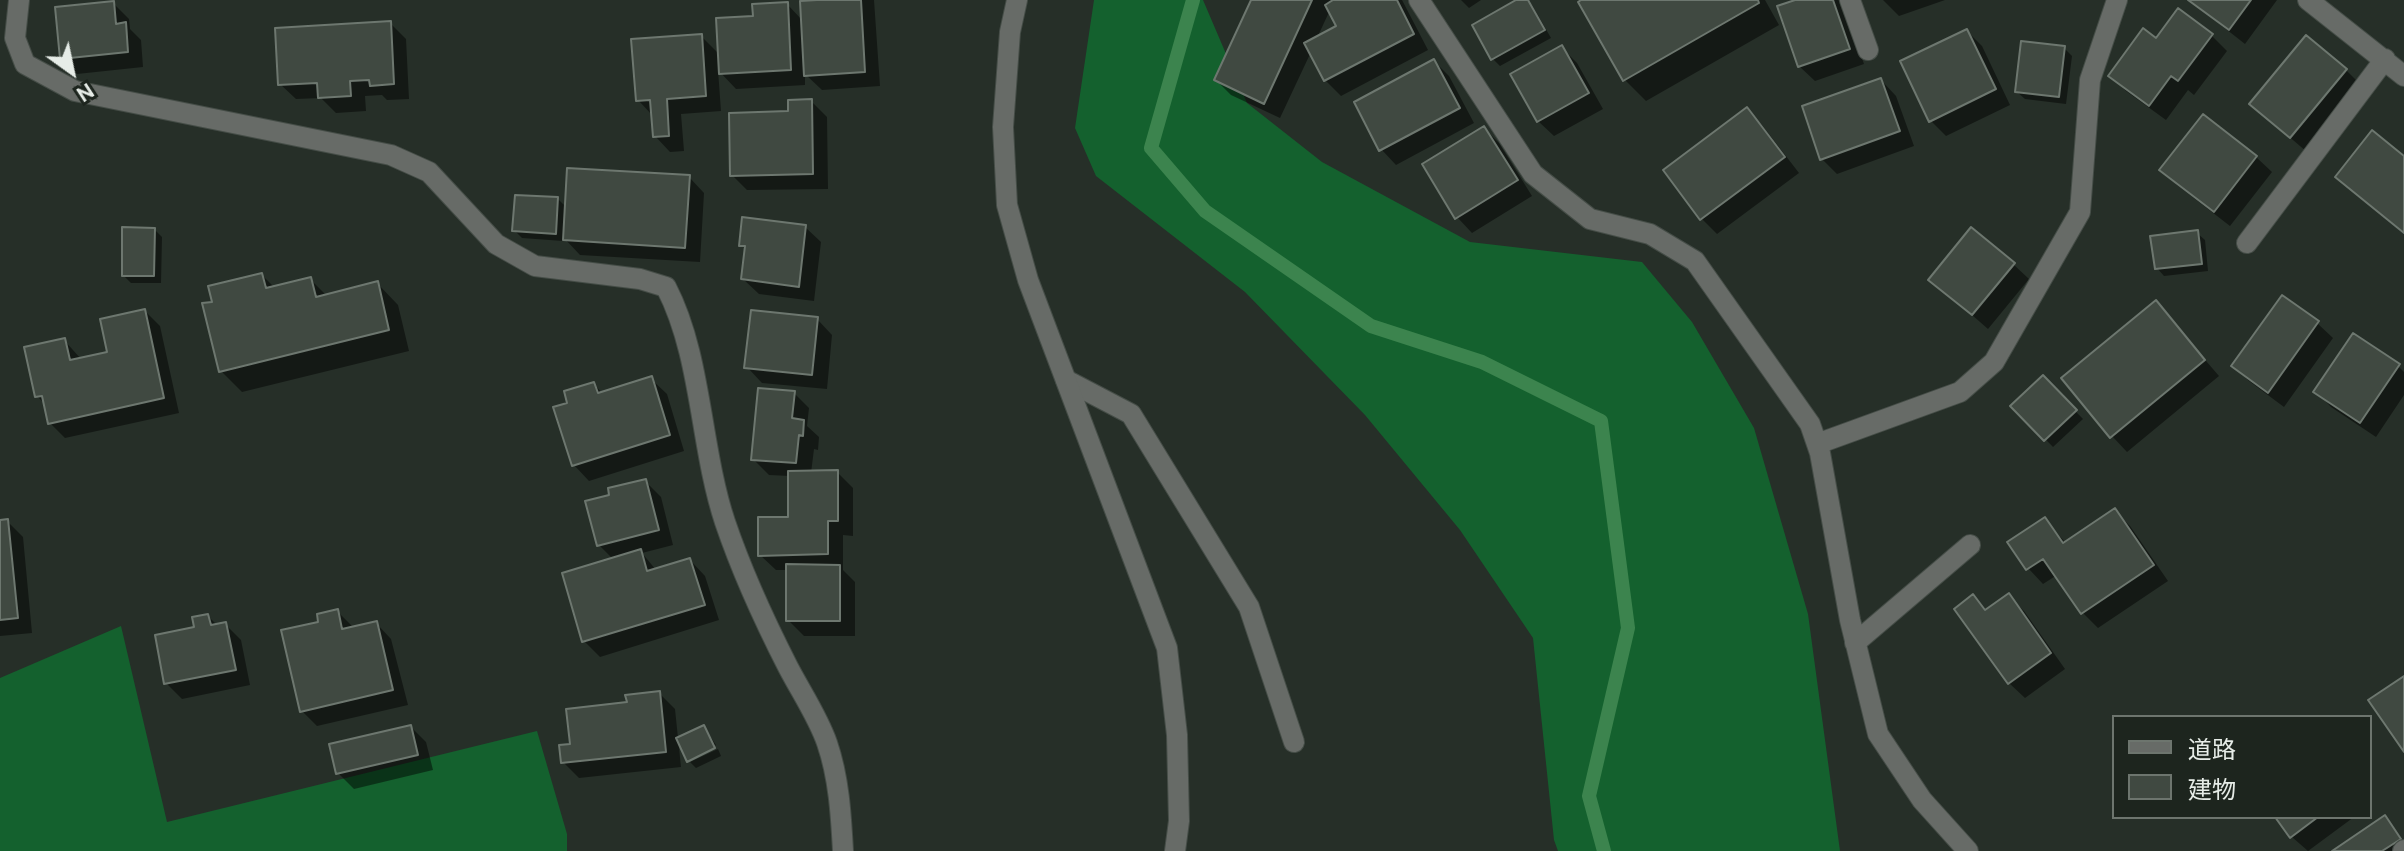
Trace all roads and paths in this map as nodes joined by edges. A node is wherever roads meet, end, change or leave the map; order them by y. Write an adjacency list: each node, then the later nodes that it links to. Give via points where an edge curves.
1 (19, 0): 7 (street)
2 (1017, 0): 12 (street, via 1003,127 1007,205 1028,280)
3 (1419, 0): 13 (street, via 1533,174 1590,219 1650,234 1695,261 1810,424)
4 (1850, 0): 8 (street)
5 (2117, 0): 13 (street, via 2090,80 2080,212 1994,362 1960,392)
6 (2308, 0): 9 (street)
7 (8, 38): 17 (street, via 25,64 75,91 391,155 429,172 496,244 535,266 666,287 679,310 725,521 764,619 826,742 840,798)
8 (1868, 50)
9 (2385, 59): 10 (street); 11 (street)
10 (2404, 76)
11 (2247, 243)
12 (1066, 380): 16 (street, via 1131,414 1249,607); 18 (street, via 1167,648 1177,735)
13 (1817, 444): 15 (street)
14 (1970, 545): 15 (street)
15 (1855, 643): 19 (street, via 1878,734 1922,800)
16 (1294, 742)
17 (843, 851)
18 (1175, 851)
19 (1968, 851)

